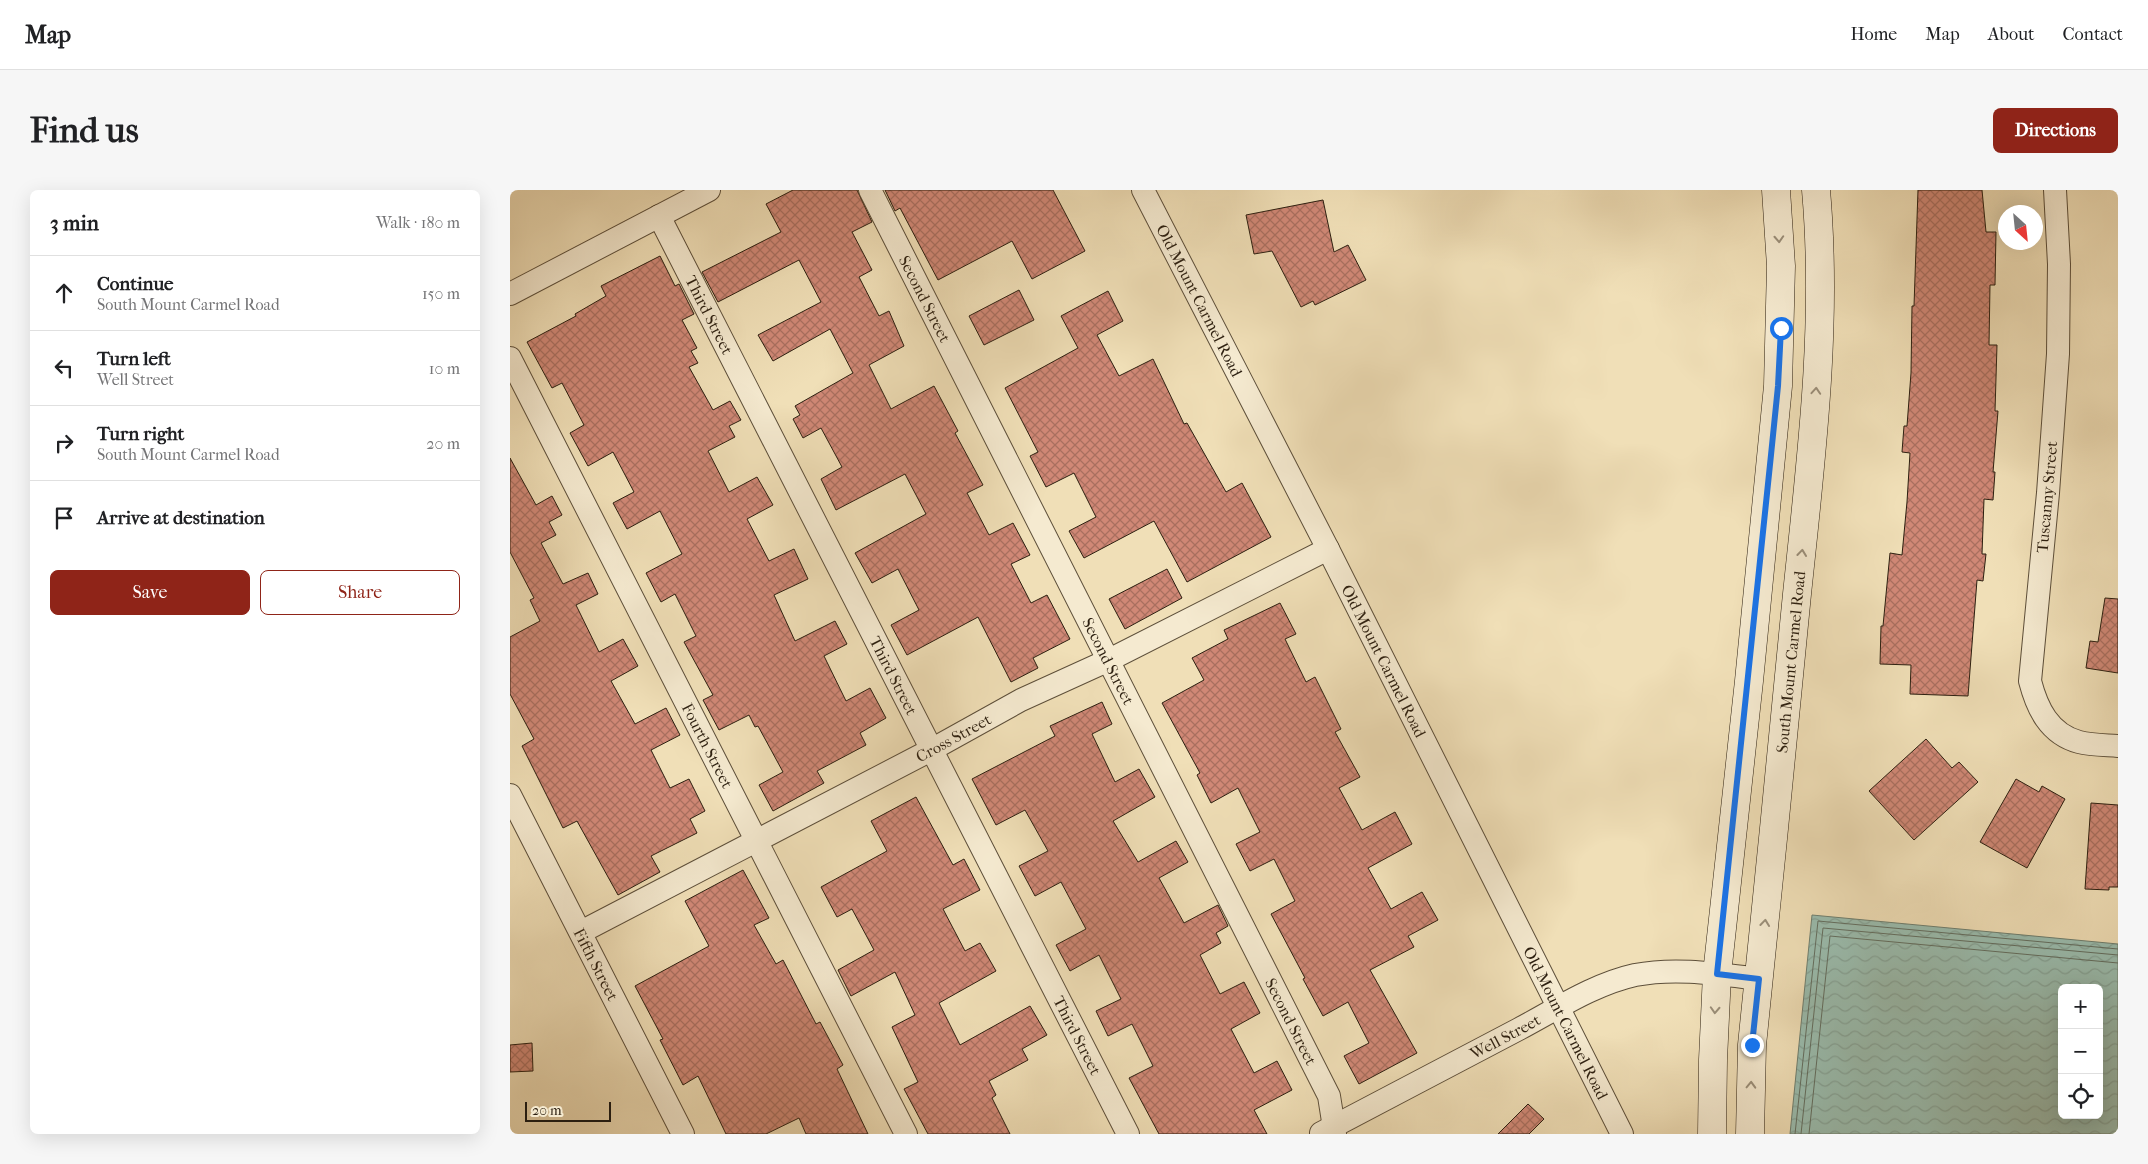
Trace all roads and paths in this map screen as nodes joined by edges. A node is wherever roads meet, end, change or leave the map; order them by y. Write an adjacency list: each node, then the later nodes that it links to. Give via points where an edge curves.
1 (709, 190): 7 (street)
2 (870, 190): 11 (street, Second Street)
3 (1143, 190): 10 (street, Old Mount Carmel Road)
4 (1776, 190): 17 (street, one-way to 17, via 1781,266 1778,386)
5 (1816, 190): 18 (street, South Mount Carmel Road, one-way to 5, via 1814,430 1821,324)
6 (2055, 190): 12 (street, Tuscanny Street, via 2059,264 2058,354 2030,681 2036,703 2046,720 2061,734 2079,742)
7 (659, 216): 8 (street); 13 (street, Third Street)
8 (510, 294)
9 (510, 358): 15 (street, Fourth Street)
10 (1328, 549): 11 (street, Cross Street); 19 (street, Old Mount Carmel Road)
11 (1109, 660): 13 (street, Cross Street, via 1021,700); 20 (street, Second Street, via 1329,1096)
12 (2118, 746)
13 (932, 750): 15 (street, Cross Street); 23 (street, Third Street)
14 (510, 795): 16 (street, Fifth Street)
15 (756, 842): 16 (street, Cross Street); 22 (street, Fourth Street)
16 (581, 932): 21 (street, Fifth Street)
17 (1717, 974): 18 (street, Well Street); 19 (street, Well Street, via 1675,971 1635,975); 25 (street, one-way to 25)
18 (1759, 979): 26 (street, South Mount Carmel Road, one-way to 18, via 1752,1045)
19 (1559, 1008): 20 (street, Well Street); 24 (street, Old Mount Carmel Road)
20 (1330, 1131)
21 (683, 1134)
22 (906, 1134)
23 (1128, 1134)
24 (1622, 1134)
25 (1712, 1134)
26 (1750, 1134)

